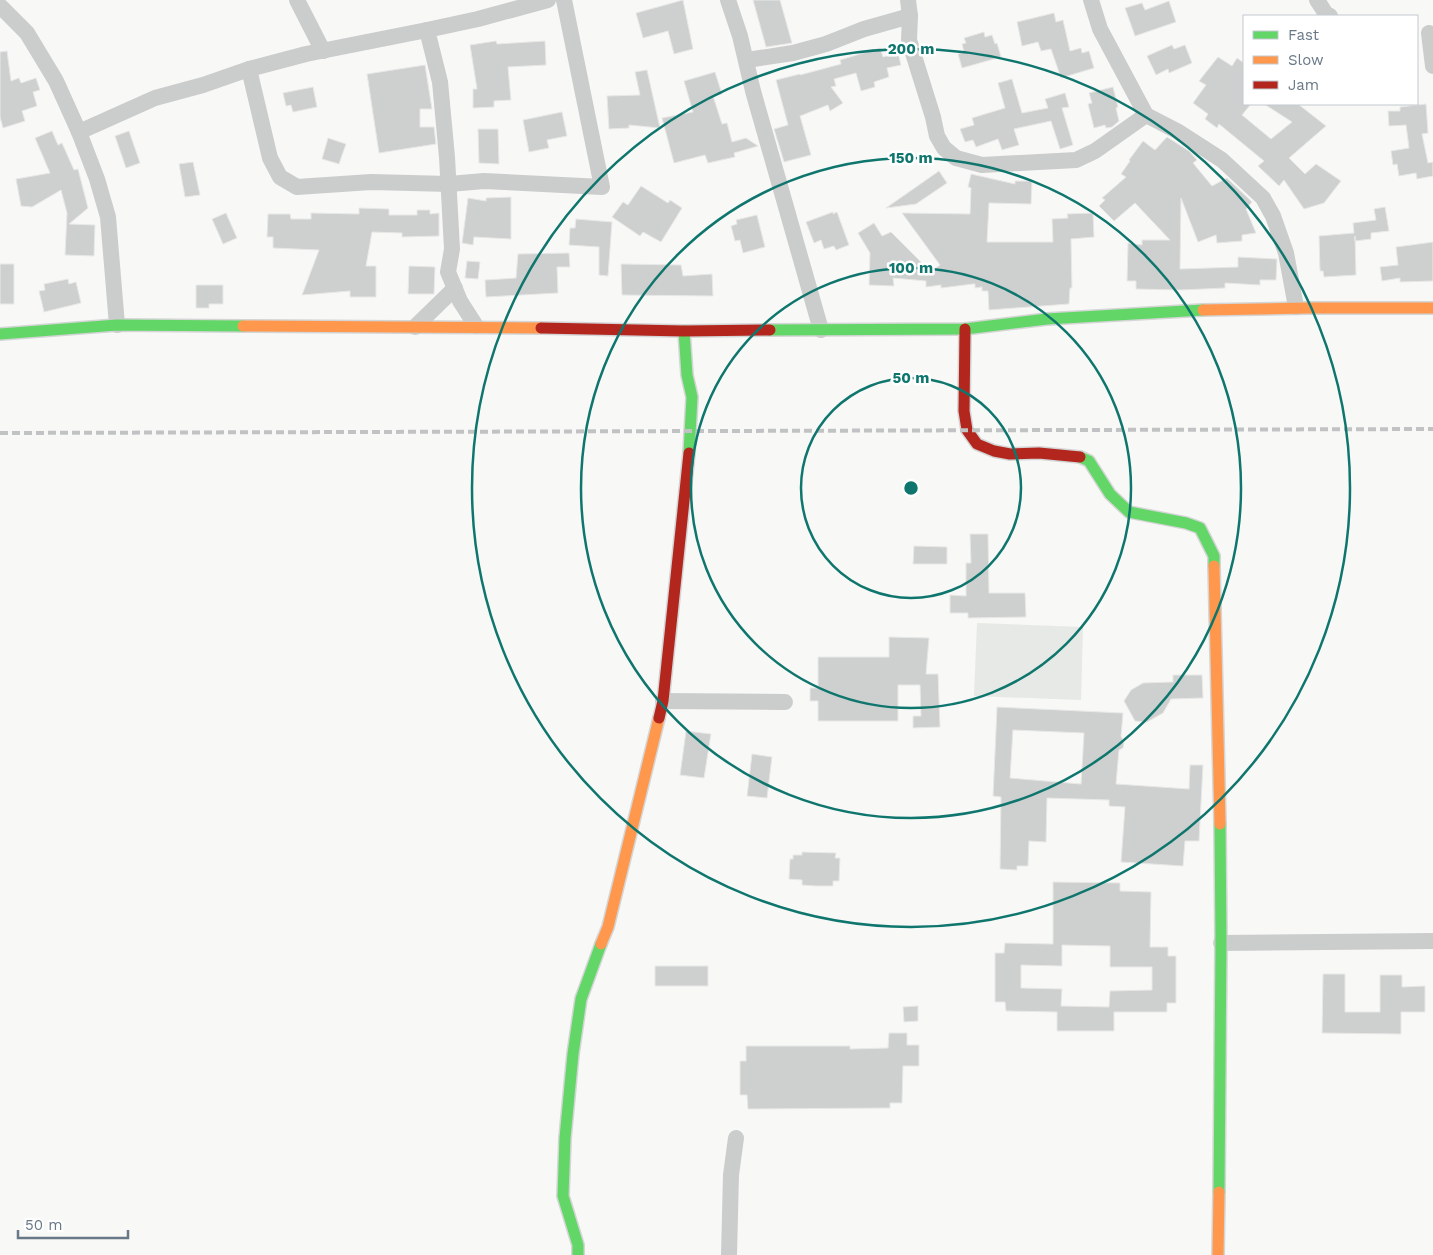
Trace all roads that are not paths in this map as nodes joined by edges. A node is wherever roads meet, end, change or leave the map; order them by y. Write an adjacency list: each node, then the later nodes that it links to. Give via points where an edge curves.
1 (297, 0): 12 (street)
2 (548, 0): 10 (street)
3 (564, 0): 18 (street, via 602,187 484,181)
4 (728, 0): 13 (street)
5 (1091, 0): 16 (street, via 1100,28)
6 (1317, 0): 9 (street)
7 (0, 6): 17 (street, via 27,33 56,81)
8 (909, 8): 13 (street, via 826,44); 16 (street, via 909,40 937,136 944,148 956,158 982,165 1076,160 1095,151)
9 (1328, 15)
10 (428, 30): 12 (street); 18 (street, via 440,82)
11 (1426, 33): 14 (street)
12 (323, 51): 15 (street)
13 (747, 60): 26 (street, via 755,100)
14 (1433, 66)
15 (249, 69): 17 (street, via 155,98); 18 (street, via 270,158 280,177 296,187 371,182)
16 (1146, 115): 20 (street, via 1222,160 1263,198 1286,253)
17 (79, 132): 22 (street, via 108,217)
18 (449, 184): 19 (street, via 452,249 448,272)
19 (455, 288): 23 (street); 24 (street)
20 (1296, 307): 21 (street); 25 (street, via 1148,312 1002,322)
21 (1433, 308)
22 (117, 325): 24 (street); 28 (street)
23 (476, 326): 24 (street); 27 (street)
24 (415, 327)
25 (965, 329): 26 (street); 32 (street, via 964,412 967,430 977,444 1010,454 1079,456 1089,461 1110,494 1129,512 1200,528 1214,556)
26 (821, 330): 27 (street)
27 (684, 331): 29 (street, via 692,398 688,473)
28 (0, 334)
29 (663, 701): 30 (street); 34 (street, via 608,927 581,999 575,1036 563,1196)
30 (785, 702)
31 (1433, 941): 32 (street)
32 (1221, 943): 36 (street)
33 (736, 1138): 35 (street, via 731,1175)
34 (578, 1255)
35 (729, 1255)
36 (1218, 1255)

